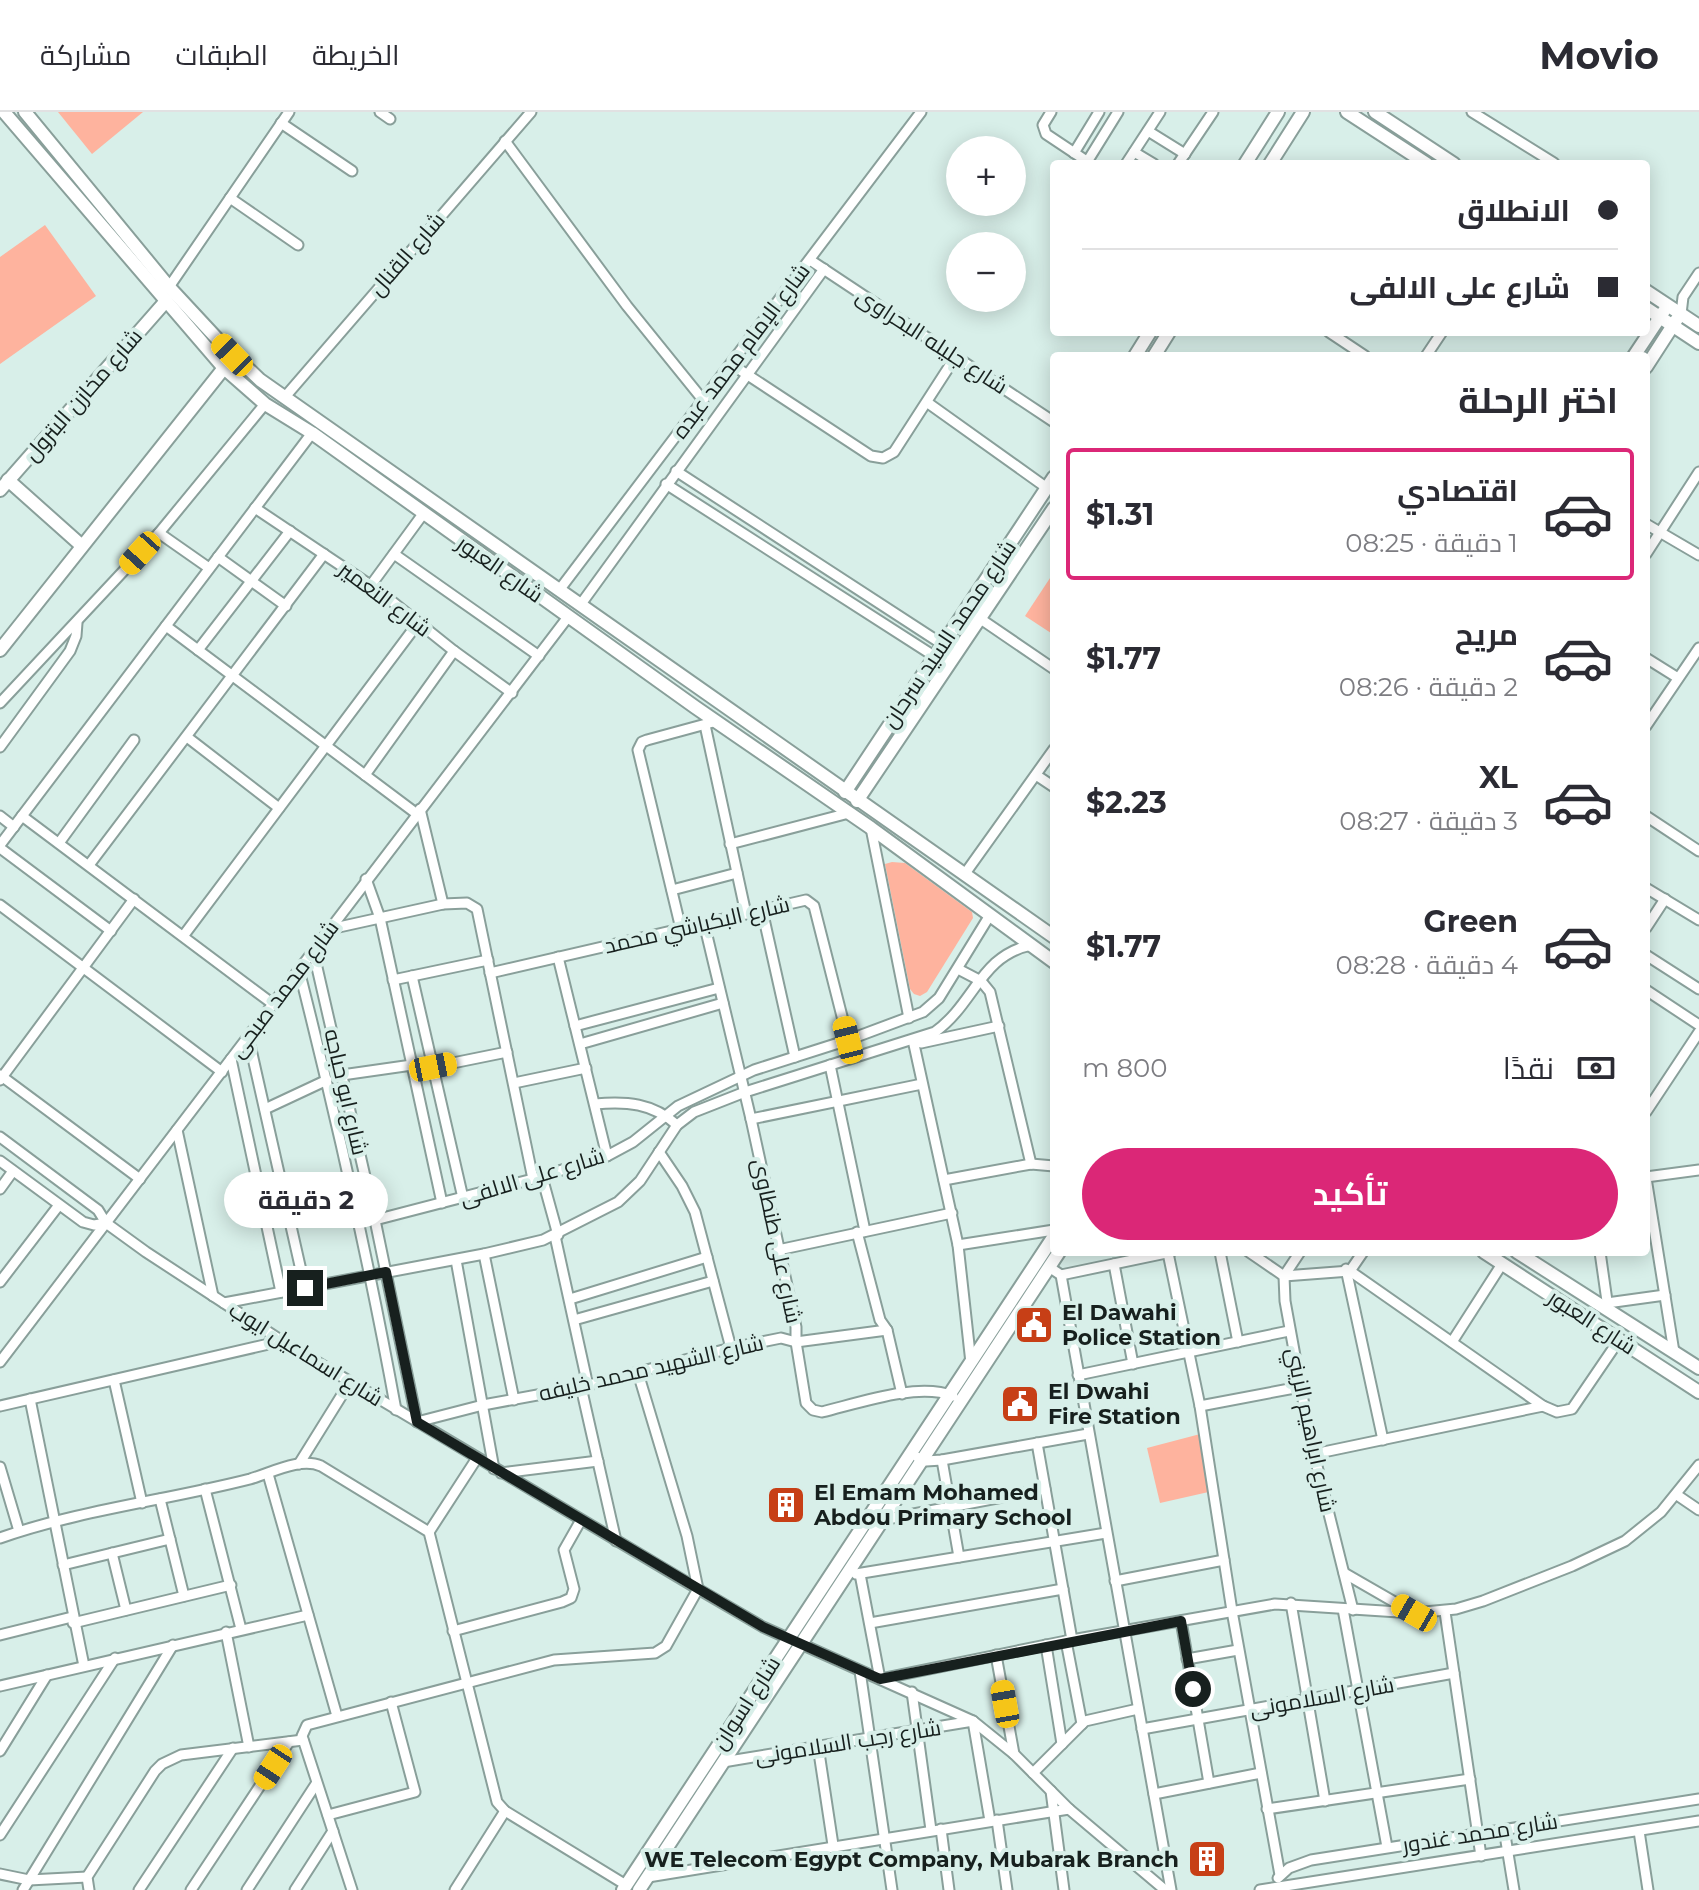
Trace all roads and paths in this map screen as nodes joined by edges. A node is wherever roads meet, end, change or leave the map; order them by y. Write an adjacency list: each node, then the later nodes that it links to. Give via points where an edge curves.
1 (4, 112): 39 (street, شارع العبور)
2 (25, 112): 37 (street, شارع العبور)
3 (289, 112): 18 (street)
4 (380, 112): 17 (street)
5 (531, 112): 20 (street, شارع القنال)
6 (921, 112): 41 (street, شارع الإمام محمد عبده)
7 (1051, 112): 23 (street, via 1043,125 1046,134)
8 (1099, 112): 23 (street)
9 (1118, 112): 26 (street)
10 (1160, 112): 19 (street)
11 (1213, 112): 24 (street)
12 (1278, 112): 21 (street)
13 (1303, 112): 32 (street)
14 (1347, 112): 33 (street)
15 (1375, 112): 34 (street)
16 (1472, 112): 35 (street)
17 (390, 119)
18 (281, 123): 36 (street); 38 (street)
19 (1148, 131): 22 (street); 24 (street)
20 (505, 141): 63 (street, شارع القنال); 64 (street)
21 (1254, 149): 30 (street); 31 (street)
22 (1134, 152): 27 (street); 28 (street)
23 (1074, 153): 25 (street)
24 (1185, 154): 29 (street)
25 (1084, 160)
26 (1091, 160)
27 (1129, 160)
28 (1147, 160)
29 (1181, 160)
30 (1247, 160)
31 (1264, 160)
32 (1272, 160)
33 (1421, 160)
34 (1448, 160)
35 (1549, 160)
36 (352, 171)
37 (91, 190): 39 (street); 44 (street, شارع العبور)
38 (230, 198): 40 (street); 44 (street)
39 (79, 199): 47 (street, شارع العبور)
40 (298, 245)
41 (810, 260): 42 (street, شارع جليله البحراوى); 60 (street, شارع الإمام محمد عبده)
42 (824, 269): 58 (street, شارع جليله البحراوى); 62 (street, شارع الإمام محمد عبده)
43 (1699, 273): 46 (street)
44 (169, 287): 63 (street, شارع العبور, via 232,355)
45 (1650, 294): 48 (street)
46 (1683, 297): 48 (street); 50 (street)
47 (166, 301): 61 (street, شارع العبور); 73 (street, شارع مخازن البترول)
48 (1668, 305): 50 (street); 51 (street)
49 (1650, 311): 51 (street)
50 (1681, 314): 52 (street); 53 (street)
51 (1660, 317): 52 (street); 54 (street)
52 (1673, 326): 56 (street); 59 (street)
53 (1699, 326)
54 (1650, 332)
55 (1335, 336): 57 (street)
56 (1699, 343)
57 (1359, 352)
58 (956, 356): 65 (street); 67 (street, شارع جليله البحراوى)
59 (1650, 361)
60 (731, 364): 62 (street); 64 (street, شارع الإمام محمد عبده)
61 (224, 368): 66 (street, شارع العبور); 85 (street)
62 (747, 374): 65 (street, via 877,458 894,452); 69 (street, شارع الإمام محمد عبده)
63 (284, 398): 74 (street, شارع العبور)
64 (703, 400): 94 (street, شارع الإمام محمد عبده)
65 (928, 403): 71 (street)
66 (265, 404): 68 (street, شارع العبور); 84 (street)
67 (1050, 419)
68 (312, 433): 75 (street, شارع العبور); 76 (street)
69 (676, 471): 72 (street, شارع الإمام محمد عبده); 103 (street)
70 (1699, 472): 83 (street)
71 (1050, 482): 97 (street, شارع محمد السيد سرحان)
72 (666, 484): 95 (street, شارع الإمام محمد عبده); 109 (street)
73 (4, 485): 85 (street)
74 (414, 490): 75 (street); 77 (street, شارع العبور)
75 (406, 502): 78 (street, شارع العبور)
76 (255, 508): 82 (street, شارع التعمير); 90 (street)
77 (446, 512): 80 (street, via 438,515); 94 (street, شارع العبور)
78 (423, 514): 80 (street, شارع العبور); 88 (street)
79 (1050, 514): 99 (street, شارع محمد السيد سرحان)
80 (437, 524): 98 (street, شارع العبور)
81 (1650, 526): 83 (street)
82 (290, 531): 87 (street, شارع التعمير); 92 (street)
83 (1661, 532): 86 (street); 89 (street)
84 (159, 533): 91 (street); 100 (street)
85 (82, 546): 105 (street)
86 (1650, 548)
87 (324, 554): 93 (street, شارع التعمير); 96 (street)
88 (394, 554): 93 (street); 108 (street)
89 (1699, 555)
90 (218, 557): 91 (street); 92 (street)
91 (209, 568): 102 (street)
92 (251, 581): 96 (street); 106 (street)
93 (371, 585): 101 (street, شارع التعمير)
94 (560, 589): 95 (street, شارع العبور)
95 (581, 604): 112 (street, شارع العبور)
96 (286, 606): 113 (street)
97 (966, 609): 99 (street); 103 (street, شارع محمد السيد سرحان)
98 (568, 617): 108 (street, شارع محمد صبحى); 115 (street, شارع العبور)
99 (981, 619): 111 (street); 131 (street, شارع محمد السيد سرحان)
100 (77, 623): 118 (street); 125 (street, via 70,651)
101 (418, 623): 107 (street, شارع التعمير); 124 (street)
102 (166, 626): 106 (street); 136 (street)
103 (942, 644): 109 (street, شارع محمد السيد سرحان)
104 (1699, 648): 114 (street)
105 (0, 650)
106 (198, 650): 113 (street)
107 (454, 651): 116 (street, شارع التعمير); 127 (street)
108 (539, 656): 116 (street, شارع محمد صبحى)
109 (934, 656): 130 (street, شارع محمد السيد سرحان)
110 (1650, 660): 114 (street)
111 (1050, 666)
112 (677, 671): 115 (street, via 676,683); 117 (street, شارع العبور)
113 (233, 676): 122 (street); 124 (street)
114 (1678, 678): 120 (street)
115 (669, 688): 119 (street, شارع العبور)
116 (512, 693): 133 (street, شارع محمد صبحى)
117 (708, 693): 119 (street); 130 (street, شارع العبور)
118 (0, 703)
119 (695, 707): 121 (street, شارع العبور)
120 (1650, 720)
121 (711, 723): 134 (street, شارع العبور); 141 (street); 148 (street, via 639,745)
122 (187, 737): 132 (street); 144 (street)
123 (134, 740): 140 (street)
124 (326, 746): 127 (street); 132 (street)
125 (0, 747)
126 (1050, 755): 128 (street)
127 (365, 775): 133 (street)
128 (1036, 775): 129 (street); 146 (street)
129 (1050, 784)
130 (845, 792): 131 (street, شارع العبور)
131 (857, 801): 146 (street, شارع العبور)
132 (279, 808): 165 (street)
133 (418, 811): 147 (street, شارع محمد صبحى); 152 (street)
134 (849, 813): 139 (street, شارع العبور); 141 (street)
135 (0, 816): 138 (street)
136 (22, 816): 138 (street); 140 (street)
137 (1650, 820): 143 (street)
138 (14, 827): 142 (street)
139 (871, 828): 156 (street, شارع العبور); 184 (street)
140 (59, 843): 144 (street)
141 (730, 844): 145 (street)
142 (0, 846): 163 (street)
143 (1699, 851)
144 (89, 865): 150 (street)
145 (737, 873): 148 (street); 155 (street)
146 (964, 875): 164 (street, شارع العبور)
147 (366, 879): 157 (street); 161 (street, شارع محمد صبحى)
148 (672, 890): 162 (street)
149 (1650, 890): 151 (street)
150 (134, 899): 163 (street); 165 (street)
151 (1665, 899): 158 (street); 159 (street)
152 (443, 904): 157 (street); 171 (street, via 463,902 477,909)
153 (0, 905): 172 (street)
154 (762, 910): 155 (street, شارع البكباشي محمد); 190 (street, شارع البكباشي محمد, via 799,901 814,906); 194 (street)
155 (746, 914): 160 (street, شارع البكباشي محمد)
156 (990, 915): 166 (street, شارع العبور); 173 (street, شارع على الالفى)
157 (380, 918): 161 (street); 177 (street)
158 (1699, 920)
159 (1650, 922)
160 (704, 923): 162 (street, شارع البكباشي محمد); 179 (street, شارع على طنطاوى)
161 (330, 929): 167 (street, شارع محمد صبحى)
162 (681, 929): 168 (street, شارع البكباشي محمد)
163 (111, 931): 172 (street)
164 (1050, 934)
165 (184, 935): 183 (street)
166 (1031, 945): 170 (street, شارع العبور); 178 (street, via 1006,952)
167 (313, 950): 174 (street, شارع محمد صبحى); 201 (street, شارع ابو حباجه)
168 (558, 957): 175 (street, شارع البكباشي محمد); 186 (street)
169 (1650, 958): 180 (street)
170 (1050, 959)
171 (488, 960): 175 (street); 176 (street)
172 (84, 969): 200 (street); 202 (street)
173 (958, 969): 178 (street); 184 (street, شارع على الالفى, via 939,998)
174 (299, 970): 183 (street, شارع محمد صبحى); 204 (street, شارع ابو حباجه)
175 (490, 973): 193 (street)
176 (412, 976): 177 (street); 198 (street)
177 (393, 980): 196 (street)
178 (981, 981): 187 (street, via 990,992); 191 (street, via 945,1024)
179 (719, 988): 182 (street, شارع على طنطاوى); 186 (street)
180 (1699, 989)
181 (1650, 993): 185 (street)
182 (723, 1003): 192 (street); 203 (street, شارع على طنطاوى)
183 (273, 1004): 189 (street, شارع محمد صبحى)
184 (909, 1018): 190 (street, شارع على الالفى)
185 (1699, 1025)
186 (575, 1026): 192 (street)
187 (999, 1026): 191 (street); 220 (street)
188 (1699, 1032): 210 (street)
189 (248, 1036): 195 (street, شارع محمد صبحى); 211 (street)
190 (848, 1040): 194 (street, شارع على الالفى)
191 (914, 1042): 197 (street); 206 (street)
192 (580, 1044): 199 (street)
193 (507, 1052): 198 (street); 205 (street)
194 (795, 1057): 203 (street, شارع على الالفى)
195 (231, 1059): 200 (street, شارع محمد صبحى); 266 (street)
196 (412, 1065): 198 (street); 201 (street); 231 (street)
197 (830, 1065): 207 (street); 208 (street)
198 (433, 1067): 229 (street)
199 (586, 1068): 205 (street); 209 (street)
200 (222, 1072): 215 (street, شارع محمد صبحى)
201 (342, 1075): 234 (street, شارع ابو حباجه)
202 (1, 1077): 226 (street)
203 (741, 1077): 207 (street, شارع على طنطاوى); 212 (street, شارع على الالفى)
204 (327, 1080): 211 (street); 260 (street, شارع ابو حباجه)
205 (514, 1083): 225 (street)
206 (922, 1084): 208 (street); 227 (street)
207 (745, 1092): 213 (street, شارع على طنطاوى); 214 (street, via 694,1112)
208 (837, 1101): 213 (street); 237 (street)
209 (595, 1104): 212 (street, via 630,1102); 218 (street)
210 (1650, 1106)
211 (265, 1109): 265 (street)
212 (665, 1114): 214 (street); 218 (street, شارع على الالفى)
213 (751, 1119): 241 (street, شارع على طنطاوى)
214 (677, 1125): 217 (street)
215 (177, 1130): 226 (street, شارع محمد صبحى); 268 (street)
216 (0, 1137): 235 (street, via 98,1210)
217 (659, 1152): 238 (street, via 618,1202); 253 (street, via 695,1212)
218 (607, 1156): 225 (street, شارع على الالفى)
219 (0, 1161): 223 (street)
220 (1031, 1164): 221 (street); 227 (street)
221 (1050, 1166)
222 (1699, 1170): 224 (street)
223 (13, 1171): 228 (street); 232 (street)
224 (1650, 1176)
225 (538, 1178): 229 (street, شارع على الالفى); 238 (street)
226 (140, 1179): 235 (street, شارع محمد صبحى)
227 (944, 1180): 233 (street)
228 (0, 1189)
229 (463, 1198): 231 (street, شارع على الالفى)
230 (1650, 1202): 267 (street)
231 (442, 1203): 234 (street, شارع على الالفى)
232 (59, 1205): 235 (street, via 83,1222); 264 (street)
233 (952, 1213): 237 (street); 240 (street)
234 (375, 1220): 259 (street, شارع ابو حباجه)
235 (106, 1223): 268 (street, شارع اسماعيل ايوب); 280 (street, شارع محمد صبحى)
236 (1050, 1231): 240 (street)
237 (861, 1232): 241 (street); 273 (street, via 880,1320)
238 (557, 1235): 242 (street); 269 (street)
239 (1050, 1242): 285 (street, شارع اسوان)
240 (958, 1245): 285 (street)
241 (778, 1250): 277 (street, شارع على طنطاوى)
242 (484, 1254): 254 (street); 298 (street)
243 (1056, 1256): 257 (street, شارع اسوان)
244 (1151, 1256): 255 (street)
245 (1171, 1256): 282 (street)
246 (1221, 1256): 278 (street)
247 (1255, 1256): 262 (street)
248 (1297, 1256): 262 (street)
249 (1360, 1256): 258 (street)
250 (1490, 1256): 256 (street, شارع العبور)
251 (1524, 1256): 271 (street, شارع العبور)
252 (1601, 1256): 271 (street)
253 (707, 1257): 263 (street); 269 (street)
254 (456, 1260): 259 (street); 299 (street)
255 (1114, 1264): 261 (street); 286 (street)
256 (1502, 1264): 275 (street, شارع العبور); 279 (street)
257 (1049, 1267): 261 (street); 296 (street, شارع اسوان)
258 (1348, 1270): 262 (street); 279 (street); 306 (street)
259 (386, 1272): 260 (street); 304 (street, شارع ابو حباجه)
260 (371, 1275): 265 (street); 303 (street, شارع ابو حباجه)
261 (1061, 1275): 289 (street)
262 (1284, 1276): 274 (street, شارع ابراهيم الزيني)
263 (713, 1281): 272 (street); 281 (street)
264 (0, 1282)
265 (305, 1288): 266 (street)
266 (281, 1292): 270 (street)
267 (1665, 1295): 271 (street); 283 (street)
268 (213, 1296): 270 (street, شارع اسماعيل ايوب)
269 (570, 1299): 272 (street)
270 (224, 1303): 276 (street, شارع اسماعيل ايوب)
271 (1608, 1306): 283 (street, شارع العبور)
272 (574, 1320): 292 (street)
273 (887, 1330): 277 (street, شارع الشهيد محمد خليفه); 295 (street)
274 (1289, 1331): 278 (street); 293 (street, شارع ابراهيم الزيني)
275 (1619, 1340): 294 (street, شارع العبور); 302 (street, via 1572,1409 1557,1412)
276 (282, 1341): 290 (street); 291 (street, شارع اسماعيل ايوب)
277 (796, 1342): 281 (street, شارع الشهيد محمد خليفه, via 781,1338); 295 (street, شارع على طنطاوى, via 805,1399 813,1410)
278 (1238, 1342): 282 (street)
279 (1452, 1342): 302 (street)
280 (4, 1348): 284 (street, شارع محمد صبحى)
281 (731, 1348): 288 (street, شارع الشهيد محمد خليفه)
282 (1189, 1352): 286 (street); 301 (street)
283 (1674, 1352): 287 (street, شارع العبور)
284 (0, 1362)
285 (971, 1363): 296 (street, شارع اسوان)
286 (1133, 1364): 289 (street)
287 (1699, 1368)
288 (638, 1373): 292 (street, شارع الشهيد محمد خليفه); 344 (street)
289 (1078, 1375): 305 (street)
290 (114, 1380): 297 (street); 322 (street)
291 (350, 1382): 303 (street, شارع اسماعيل ايوب); 313 (street)
292 (584, 1387): 298 (street, شارع الشهيد محمد خليفه); 312 (street)
293 (1300, 1387): 301 (street); 308 (street, شارع ابراهيم الزيني)
294 (1699, 1392)
295 (902, 1394): 296 (street, شارع على طنطاوى, via 934,1391)
296 (956, 1397): 309 (street, شارع اسوان)
297 (30, 1399): 300 (street); 327 (street)
298 (514, 1400): 299 (street, شارع الشهيد محمد خليفه)
299 (483, 1405): 304 (street, شارع الشهيد محمد خليفه); 316 (street)
300 (0, 1406)
301 (1200, 1406): 337 (street)
302 (1543, 1406): 306 (street)
303 (396, 1410): 304 (street, شارع اسماعيل ايوب)
304 (417, 1422): 310 (street, شارع اسماعيل ايوب)
305 (1088, 1434): 307 (street); 330 (street)
306 (1383, 1440): 308 (street)
307 (1037, 1443): 311 (street); 319 (street)
308 (1314, 1454): 339 (street, شارع ابراهيم الزيني)
309 (916, 1456): 311 (street); 326 (street, شارع اسوان); 363 (street, شارع اسوان)
310 (477, 1458): 316 (street, شارع اسماعيل ايوب); 329 (street)
311 (942, 1460): 323 (street)
312 (598, 1461): 316 (street); 333 (street)
313 (298, 1464): 317 (street); 329 (street, via 321,1466)
314 (1699, 1465): 320 (street)
315 (0, 1467): 328 (street)
316 (498, 1471): 325 (street, شارع اسماعيل ايوب)
317 (268, 1474): 318 (street); 353 (street)
318 (205, 1489): 321 (street); 343 (street)
319 (1045, 1489): 323 (street); 334 (street)
320 (1677, 1495): 324 (street); 351 (street, via 1644,1528 1605,1553)
321 (160, 1499): 322 (street); 332 (street)
322 (142, 1503): 327 (street)
323 (950, 1507): 326 (street); 336 (street)
324 (1699, 1510)
325 (581, 1520): 333 (street, شارع اسماعيل ايوب); 358 (street, via 564,1550 574,1589 571,1598)
326 (882, 1520): 341 (street, شارع اسوان)
327 (55, 1523): 328 (street); 338 (street)
328 (19, 1531): 331 (street)
329 (429, 1532): 358 (street)
330 (1106, 1533): 334 (street); 342 (street)
331 (0, 1538)
332 (170, 1539): 335 (street); 346 (street)
333 (616, 1541): 344 (street, شارع اسماعيل ايوب)
334 (1055, 1541): 336 (street); 345 (street)
335 (112, 1553): 338 (street); 349 (street)
336 (959, 1557): 340 (street)
337 (1224, 1560): 342 (street); 350 (street)
338 (63, 1565): 354 (street)
339 (1344, 1573): 348 (street, شارع ابراهيم الزيني); 352 (street)
340 (860, 1574): 341 (street); 356 (street)
341 (845, 1576): 363 (street, شارع اسوان)
342 (1115, 1581): 359 (street)
343 (231, 1585): 346 (street); 357 (street)
344 (698, 1589): 363 (street, شارع اسماعيل ايوب); 375 (street, via 659,1651 559,1659)
345 (1063, 1589): 356 (street); 362 (street)
346 (184, 1596): 349 (street)
347 (1291, 1603): 348 (street); 350 (street); 379 (street)
348 (1348, 1609): 352 (street); 377 (street, شارع ابراهيم الزيني)
349 (126, 1610): 354 (street)
350 (1232, 1611): 355 (street); 366 (street)
351 (1445, 1612): 352 (street); 372 (street)
352 (1414, 1613)
353 (308, 1615): 357 (street); 383 (street)
354 (73, 1620): 361 (street); 370 (street)
355 (1181, 1621): 359 (street); 369 (street)
356 (870, 1623): 374 (street)
357 (241, 1629): 360 (street)
358 (453, 1631): 375 (street)
359 (1124, 1631): 362 (street); 381 (street)
360 (226, 1632): 364 (street); 394 (street)
361 (0, 1635)
362 (1069, 1641): 365 (street); 386 (street)
363 (795, 1642): 371 (street, شارع اسماعيل ايوب); 398 (street, شارع اسوان); 433 (street, شارع اسوان)
364 (173, 1645): 368 (street); 431 (street)
365 (1046, 1645): 367 (street); 392 (street)
366 (1238, 1650): 369 (street); 382 (street)
367 (996, 1655): 374 (street); 397 (street)
368 (115, 1658): 370 (street); 421 (street)
369 (1187, 1659): 384 (street)
370 (84, 1666): 373 (street)
371 (860, 1671): 374 (street, شارع اسماعيل ايوب); 389 (street)
372 (1454, 1673): 377 (street, شارع السلامونى); 401 (street)
373 (47, 1675): 376 (street); 396 (street)
374 (880, 1679): 378 (street, شارع اسماعيل ايوب)
375 (466, 1683): 380 (street); 411 (street, via 494,1796)
376 (0, 1686)
377 (1358, 1691): 379 (street, شارع السلامونى); 405 (street, شارع ابراهيم الزيني)
378 (912, 1692): 385 (street, شارع اسماعيل ايوب); 388 (street)
379 (1307, 1700): 382 (street, شارع السلامونى); 408 (street)
380 (391, 1702): 383 (street); 413 (street, via 415,1792)
381 (1138, 1709): 386 (street); 387 (street)
382 (1249, 1710): 384 (street, شارع السلامونى); 400 (street)
383 (337, 1716): 390 (street, via 307,1725)
384 (1198, 1719): 387 (street, شارع السلامونى); 402 (street)
385 (973, 1721): 388 (street, شارع رجب السلامونى); 397 (street, شارع اسماعيل ايوب); 414 (street)
386 (1082, 1724): 392 (street)
387 (1142, 1729): 406 (street)
388 (916, 1731): 389 (street, شارع رجب السلامونى); 417 (street)
389 (869, 1738): 393 (street, شارع رجب السلامونى); 422 (street)
390 (303, 1740): 391 (street); 403 (street)
391 (289, 1742): 394 (street); 438 (street)
392 (1062, 1744): 399 (street)
393 (818, 1746): 398 (street, شارع رجب السلامونى); 423 (street)
394 (249, 1747): 395 (street)
395 (233, 1748): 429 (street, via 181,1755 162,1764); 437 (street)
396 (0, 1751)
397 (1014, 1754): 399 (street, شارع اسماعيل ايوب)
398 (723, 1762): 430 (street, شارع اسوان)
399 (1033, 1773): 404 (street, شارع اسماعيل ايوب)
400 (1261, 1773): 402 (street); 410 (street)
401 (1470, 1779): 405 (street); 420 (street)
402 (1209, 1783): 406 (street)
403 (316, 1784): 413 (street); 439 (street)
404 (1051, 1791): 409 (street, شارع اسماعيل ايوب); 412 (street)
405 (1377, 1793): 408 (street); 424 (street, شارع ابراهيم الزيني)
406 (1154, 1794): 449 (street)
407 (1699, 1799): 416 (street, شارع محمد غندور)
408 (1325, 1801): 410 (street)
409 (1069, 1809): 412 (street); 448 (street, شارع اسماعيل ايوب)
410 (1267, 1809): 428 (street)
411 (505, 1811): 433 (street); 442 (street)
412 (1054, 1812): 414 (street); 447 (street)
413 (328, 1815): 418 (street)
414 (994, 1821): 417 (street); 446 (street)
415 (1699, 1821): 419 (street, شارع محمد غندور)
416 (1504, 1829): 420 (street, شارع محمد غندور); 425 (street)
417 (936, 1830): 422 (street); 445 (street)
418 (333, 1831): 440 (street); 441 (street)
419 (1639, 1831): 425 (street, شارع محمد غندور); 452 (street)
420 (1477, 1833): 424 (street, شارع محمد غندور); 426 (street)
421 (0, 1835)
422 (884, 1837): 423 (street); 444 (street)
423 (833, 1845): 430 (street)
424 (1387, 1847): 428 (street, شارع محمد غندور, via 1300,1863)
425 (1508, 1852): 426 (street, شارع محمد غندور); 451 (street)
426 (1481, 1856): 432 (street, شارع محمد غندور)
427 (0, 1874): 431 (street)
428 (1280, 1875): 434 (street)
429 (87, 1877): 431 (street); 436 (street)
430 (648, 1877): 443 (street, شارع اسوان)
431 (29, 1880): 435 (street)
432 (1304, 1886): 434 (street, شارع محمد غندور)
433 (624, 1888)
434 (1272, 1888): 450 (street, شارع محمد غندور)
435 (23, 1890)
436 (89, 1890)
437 (139, 1890)
438 (191, 1890)
439 (247, 1890)
440 (295, 1890)
441 (352, 1890)
442 (455, 1890)
443 (639, 1890)
444 (892, 1890)
445 (949, 1890)
446 (1007, 1890)
447 (1064, 1890)
448 (1165, 1890)
449 (1171, 1890)
450 (1260, 1890)
451 (1514, 1890)
452 (1648, 1890)

